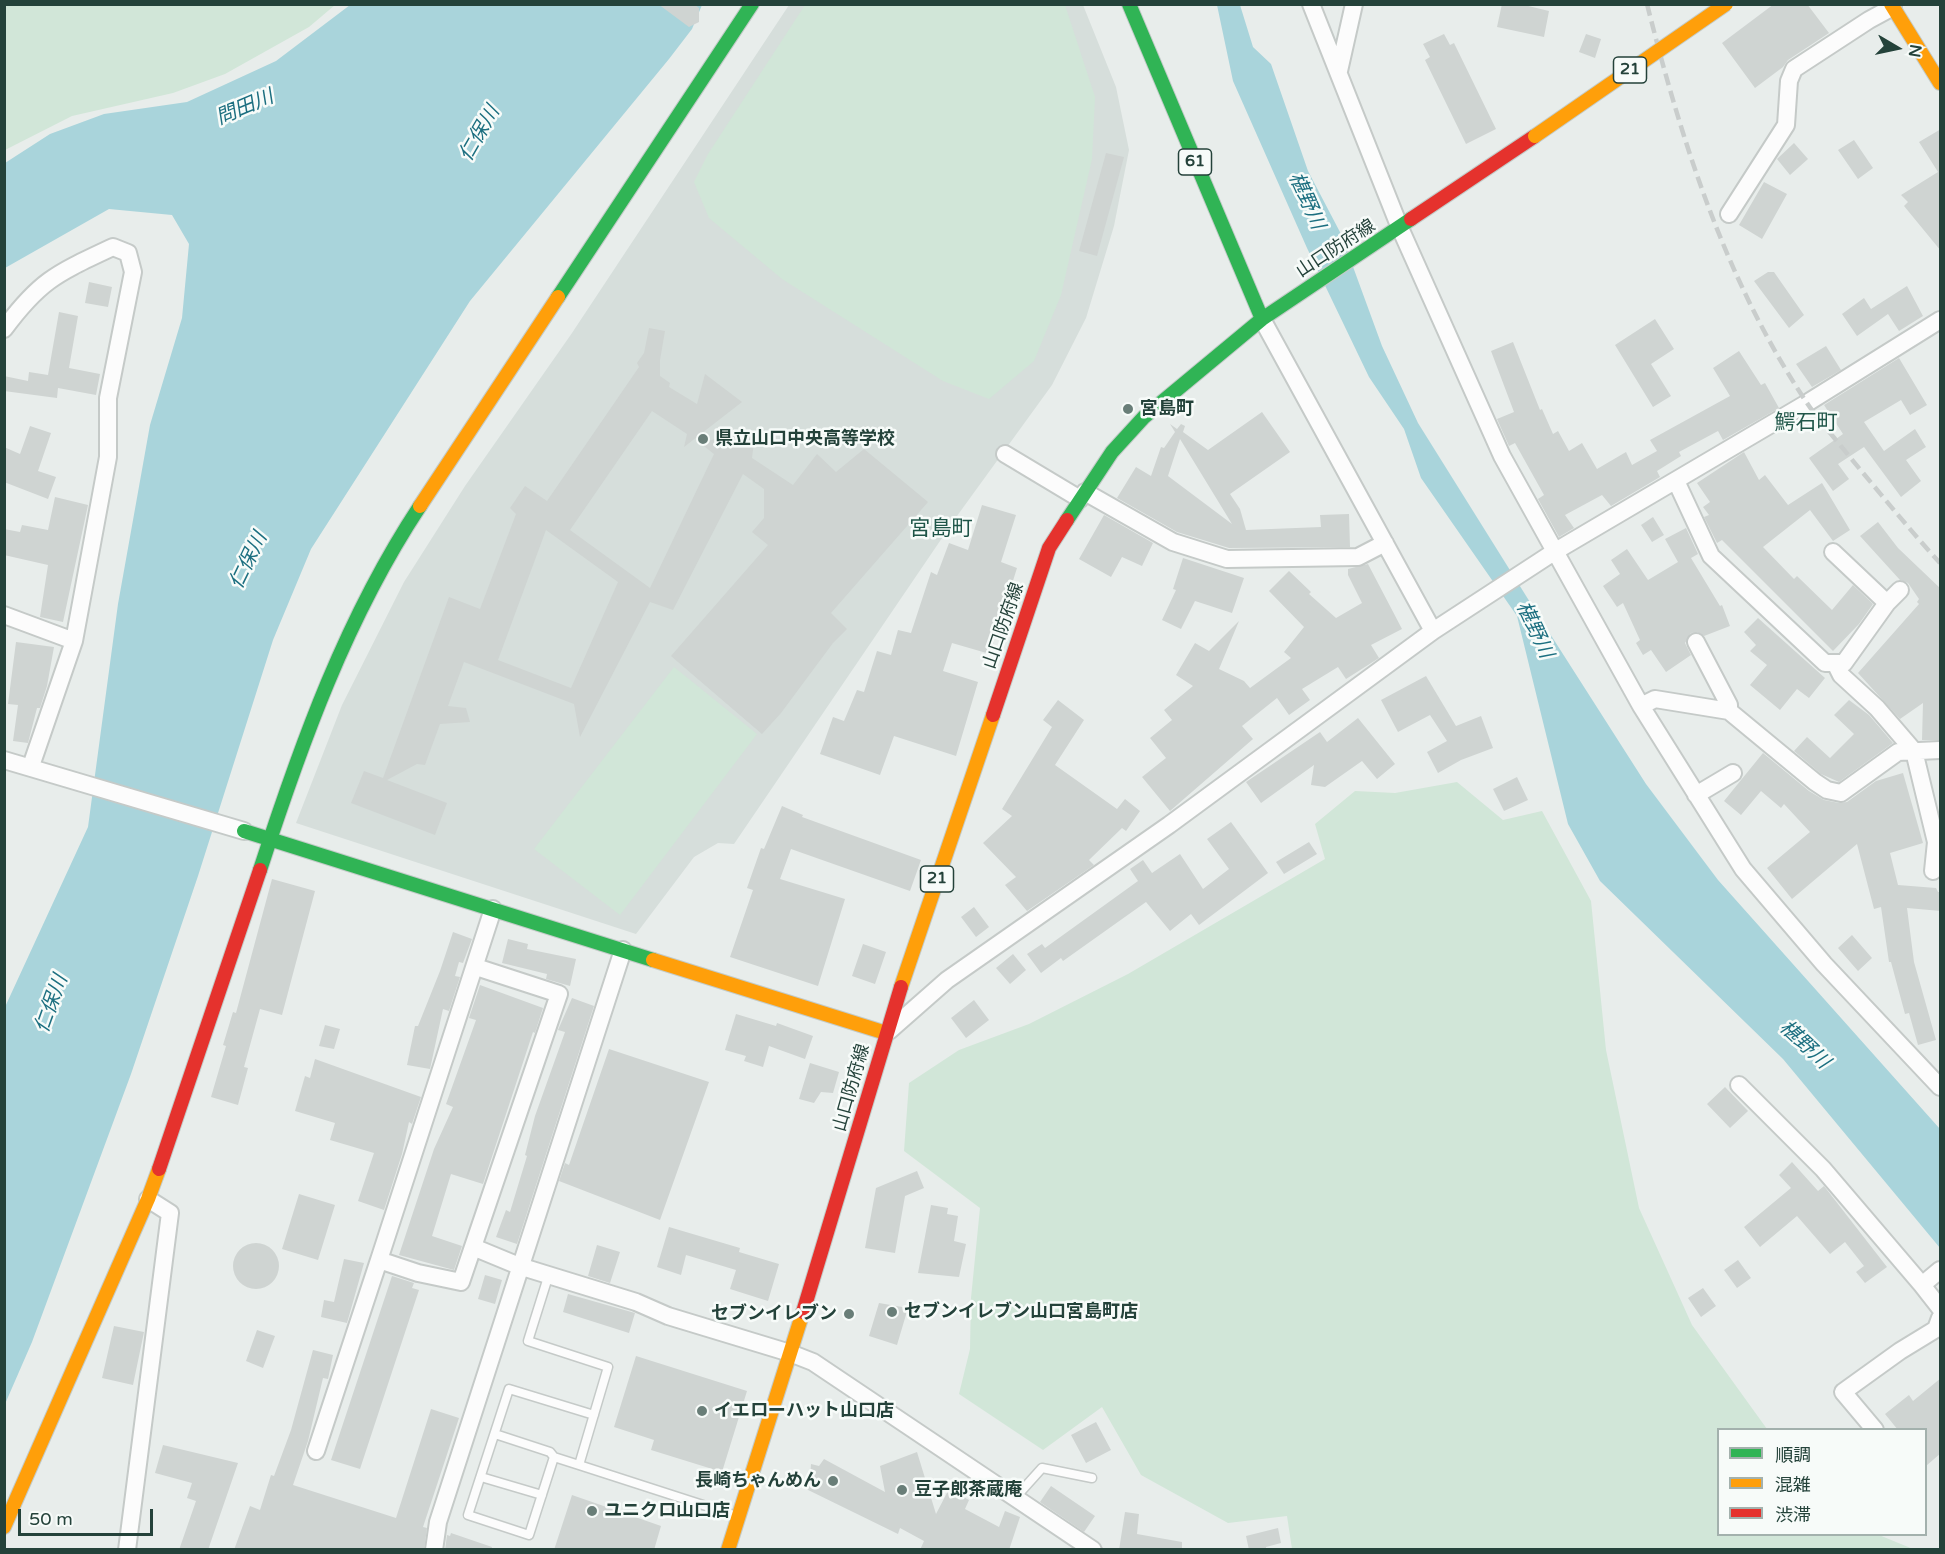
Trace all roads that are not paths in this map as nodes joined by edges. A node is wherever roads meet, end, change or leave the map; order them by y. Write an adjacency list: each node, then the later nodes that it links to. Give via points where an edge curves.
1 (752, 4): 38 (street, via 385,563 329,679)
2 (1128, 4): 13 (street, 61)
3 (1311, 4): 7 (street)
4 (1354, 4): 7 (street)
5 (1726, 4): 10 (street, 山口防府線 / 21, bridge)
6 (1892, 6): 8 (street); 9 (street, via 1794,69 1789,81 1786,125)
7 (1339, 71): 10 (street)
8 (1941, 82)
9 (1729, 214)
10 (1395, 232): 13 (street, 山口防府線 / 21); 21 (street)
11 (28, 297): 12 (street, via 19,296); 15 (street); 26 (street, via 55,274 113,247 128,253 133,272 108,398 108,458)
12 (4, 307)
13 (1262, 319): 18 (street, 山口防府線 / 21, via 1143,417); 19 (street)
14 (1941, 320): 17 (street)
15 (4, 329)
16 (1005, 454): 18 (street)
17 (1676, 481): 21 (street); 28 (street, via 1711,556 1825,663)
18 (1082, 495): 19 (street, via 1173,542 1227,559 1358,557); 43 (street, 山口防府線 / 21, via 1049,548)
19 (1385, 543): 25 (street)
20 (1833, 552): 23 (street)
21 (1549, 555): 25 (street); 29 (street)
22 (1900, 590): 23 (street)
23 (1887, 603): 28 (street, via 1844,663)
24 (4, 615): 26 (street)
25 (1437, 629): 43 (street, via 947,981)
26 (74, 641): 34 (street)
27 (1696, 642): 30 (street)
28 (1835, 663): 32 (street, via 1840,675 1877,708)
29 (1641, 706): 30 (street, via 1655,699); 36 (street)
30 (1729, 711): 32 (street, via 1827,790 1841,793 1898,752)
31 (1941, 750): 32 (street)
32 (1914, 751): 39 (street, via 1936,842)
33 (4, 760): 34 (street)
34 (36, 768): 37 (street)
35 (1733, 773): 36 (street)
36 (1696, 795): 45 (street, via 1743,869 1824,964)
37 (241, 830): 38 (street)
38 (269, 839): 40 (street); 46 (street)
39 (1933, 870)
40 (493, 909): 41 (street); 42 (street)
41 (623, 950): 43 (street); 49 (street)
42 (476, 967): 47 (street, via 559,994); 48 (street)
43 (886, 1033): 54 (street, 山口防府線 / 21)
44 (1739, 1085): 51 (street)
45 (1941, 1087)
46 (148, 1199): 66 (street); 67 (street, via 170,1213)
47 (473, 1247): 48 (street, via 461,1282); 49 (street)
48 (380, 1260): 58 (street)
49 (519, 1266): 50 (street); 68 (street, via 438,1522)
50 (549, 1274): 54 (street); 55 (lane, via 528,1341 608,1367)
51 (1931, 1278): 52 (street)
52 (1941, 1308)
53 (1941, 1318): 56 (street, via 1936,1329 1843,1392)
54 (790, 1353): 64 (street, via 813,1362); 65 (street, 山口防府線 / 21)
55 (594, 1415): 57 (lane, via 509,1389); 60 (lane)
56 (1873, 1428)
57 (495, 1434): 59 (lane, via 550,1452); 61 (lane)
58 (316, 1451)
59 (554, 1457): 60 (lane); 63 (lane)
60 (579, 1465): 65 (lane)
61 (481, 1477): 63 (lane); 63 (lane, via 468,1515 529,1535)
62 (1092, 1478): 64 (lane, via 1042,1468)
63 (542, 1495)
64 (1015, 1498): 70 (street)
65 (740, 1517): 69 (street, 山口防府線 / 21)
66 (4, 1527)
67 (127, 1550)
68 (434, 1550)
69 (728, 1550)
70 (1093, 1550)

